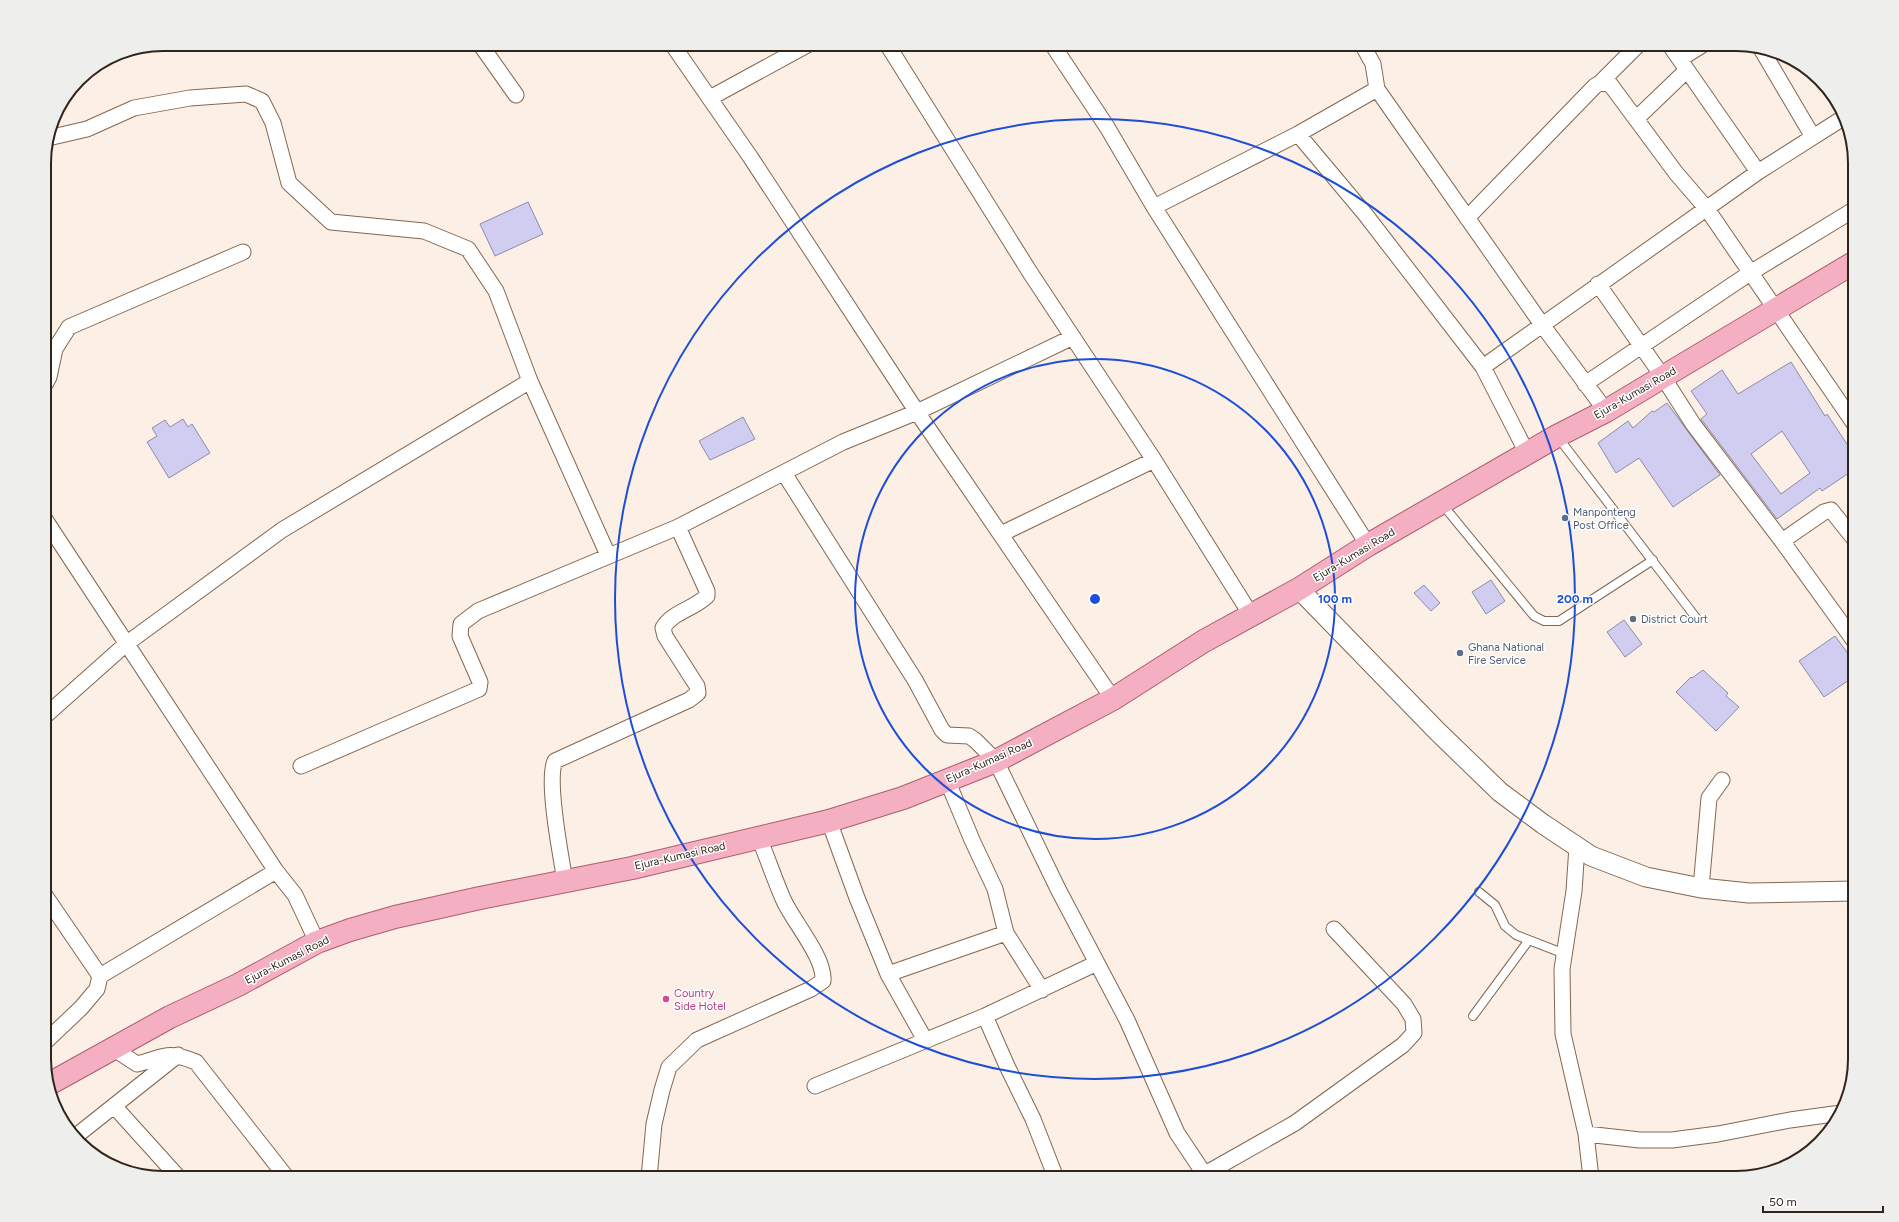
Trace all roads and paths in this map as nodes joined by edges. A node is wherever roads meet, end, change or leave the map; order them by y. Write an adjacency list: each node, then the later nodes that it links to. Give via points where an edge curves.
1 (485, 51): 14 (street)
2 (677, 51): 15 (street)
3 (796, 51): 15 (street)
4 (891, 51): 32 (street)
5 (1057, 51): 22 (street, via 1107,127)
6 (1366, 51): 13 (street, via 1373,64)
7 (1632, 51): 12 (street)
8 (1674, 51): 11 (street)
9 (1697, 51): 11 (street)
10 (1765, 55): 20 (street)
11 (1683, 65): 16 (street); 21 (street)
12 (1600, 83): 16 (street, via 1610,84); 25 (street, via 1594,86)
13 (1377, 89): 18 (street); 25 (street)
14 (516, 95)
15 (710, 98): 40 (street)
16 (1637, 118): 23 (street, via 1660,152)
17 (1839, 120): 20 (street)
18 (1298, 134): 22 (street); 34 (street)
19 (54, 137): 37 (street, via 87,129 134,108 183,99 246,94 262,101 273,123 289,183 331,222 424,231 468,249 496,291)
20 (1813, 137): 21 (street)
21 (1758, 172): 23 (street)
22 (1154, 207): 52 (street)
23 (1707, 209): 28 (street); 29 (street)
24 (1848, 213): 28 (street)
25 (1467, 218): 31 (street)
26 (243, 252): 35 (street, via 69,328 55,349)
27 (1848, 266): 30 (main road, Ejura-Kumasi Road)
28 (1750, 273): 30 (street); 33 (street)
29 (1598, 284): 31 (street); 33 (street)
30 (1775, 311): 36 (main road, Ejura-Kumasi Road); 41 (street)
31 (1542, 326): 34 (street); 38 (street)
32 (1073, 337): 40 (street); 44 (street)
33 (1642, 346): 36 (street); 38 (street)
34 (1483, 367): 43 (street)
35 (51, 368)
36 (1663, 377): 39 (main road, Ejura-Kumasi Road); 51 (street, via 1694,424)
37 (530, 381): 53 (street); 59 (street, via 282,530)
38 (1586, 384): 39 (street)
39 (1606, 411): 42 (main road, Ejura-Kumasi Road)
40 (917, 412): 45 (street, via 843,442); 50 (street)
41 (1848, 415)
42 (1557, 436): 43 (main road, Ejura-Kumasi Road); 54 (lane)
43 (1527, 453): 46 (main road, Ejura-Kumasi Road)
44 (1154, 460): 50 (street); 56 (street)
45 (784, 473): 47 (street); 62 (street, via 915,680 942,730 948,735 969,736)
46 (1442, 503): 52 (main road, Ejura-Kumasi Road); 54 (lane, via 1534,616 1544,621 1559,621)
47 (678, 526): 53 (street); 70 (street, via 707,596 700,603 668,620 663,628 698,693 689,700 555,761 552,769 554,803)
48 (51, 529): 59 (street)
49 (1848, 531): 51 (street, via 1831,510 1824,512)
50 (1001, 534): 60 (street)
51 (1782, 541): 58 (street)
52 (1368, 545): 55 (main road, Ejura-Kumasi Road)
53 (608, 555): 63 (street, via 478,611 461,624 460,636 480,682 479,690)
54 (1653, 560): 57 (lane)
55 (1299, 589): 56 (main road, Ejura-Kumasi Road); 68 (street, via 1500,792)
56 (1252, 615): 60 (main road, Ejura-Kumasi Road, via 1204,641)
57 (1697, 619)
58 (1848, 632)
59 (126, 644): 61 (street); 69 (street)
60 (1113, 699): 62 (main road, Ejura-Kumasi Road)
61 (51, 711)
62 (996, 761): 64 (main road, Ejura-Kumasi Road); 80 (street)
63 (301, 766)
64 (948, 780): 66 (main road, Ejura-Kumasi Road, via 903,798); 76 (street, via 995,889)
65 (1722, 780): 71 (street, via 1709,798)
66 (829, 821): 67 (main road, Ejura-Kumasi Road); 81 (street)
67 (759, 838): 70 (main road, Ejura-Kumasi Road); 98 (street, via 784,902 818,957 824,973 823,981 811,989 697,1040 669,1067 654,1124)
68 (1577, 846): 71 (street, via 1591,856 1646,877); 79 (street)
69 (276, 871): 78 (street, via 295,895); 82 (street)
70 (565, 881): 78 (main road, Ejura-Kumasi Road, via 395,917)
71 (1701, 888): 72 (street, via 1749,893)
72 (1848, 891)
73 (1479, 892): 77 (lane, via 1495,905 1505,926 1516,935)
74 (51, 903): 82 (street)
75 (1334, 929): 101 (street, via 1404,1004 1412,1019 1414,1033 1403,1045 1295,1123)
76 (1006, 933): 81 (street); 83 (street)
77 (1529, 940): 79 (lane); 85 (lane)
78 (317, 942): 88 (main road, Ejura-Kumasi Road, via 238,985 170,1017)
79 (1565, 954): 95 (street, via 1562,969 1564,1034)
80 (1097, 963): 83 (street); 100 (street, via 1127,1020 1177,1133)
81 (888, 974): 87 (street)
82 (100, 976): 86 (street, via 97,989)
83 (1042, 990): 84 (street)
84 (985, 1016): 87 (street); 99 (street, via 1033,1119)
85 (1473, 1016)
86 (51, 1036)
87 (926, 1040): 91 (street)
88 (114, 1049): 89 (street, via 136,1064 162,1055); 90 (main road, Ejura-Kumasi Road)
89 (178, 1055): 92 (street); 97 (street, via 196,1062)
90 (54, 1082)
91 (815, 1086)
92 (114, 1106): 94 (street); 96 (street)
93 (1834, 1114): 95 (street, via 1672,1140 1640,1140)
94 (79, 1133)
95 (1586, 1134): 102 (street)
96 (172, 1171)
97 (282, 1171)
98 (650, 1171)
99 (1053, 1171)
100 (1203, 1171)
101 (1214, 1171)
102 (1590, 1171)

